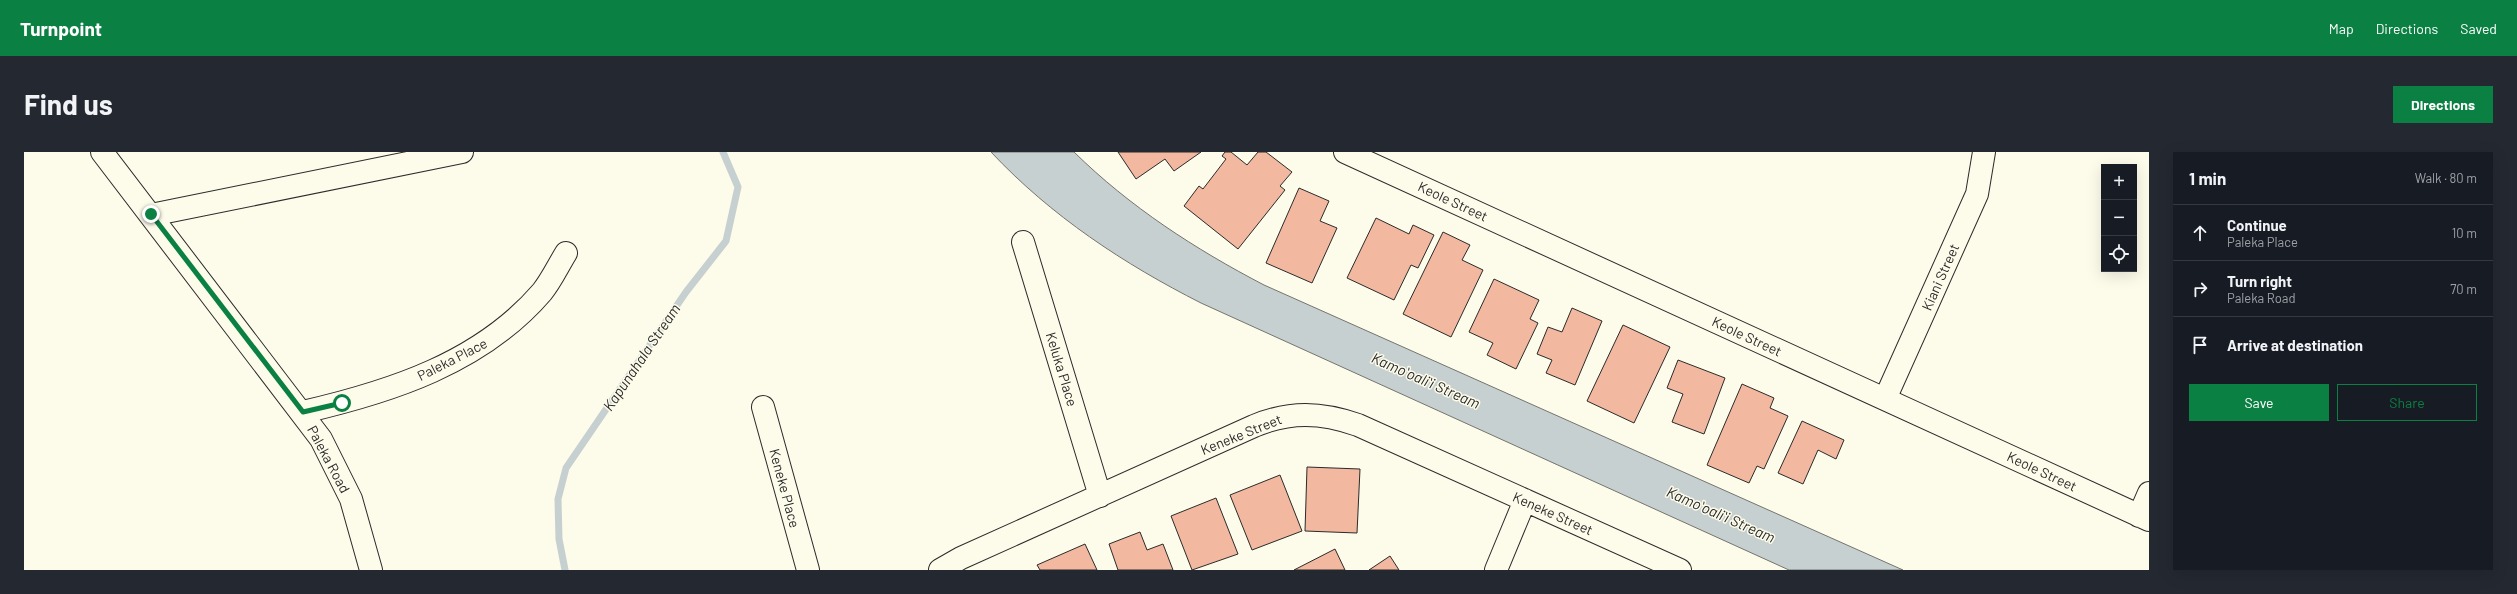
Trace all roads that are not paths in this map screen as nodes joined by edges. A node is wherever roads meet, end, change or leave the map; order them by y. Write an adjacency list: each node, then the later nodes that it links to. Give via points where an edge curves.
1 (102, 152): 5 (street, Paleka Road)
2 (462, 152): 5 (street)
3 (1345, 152): 8 (street, Keole Street)
4 (1984, 152): 8 (street, Kiani Street, via 1977,194)
5 (151, 214): 10 (street, Paleka Road)
6 (1023, 242): 12 (street, Keluka Place)
7 (566, 253): 10 (street, Paleka Place, via 542,292 490,340 412,380 342,403)
8 (1885, 399): 14 (street, Keole Street)
9 (763, 407): 16 (street, Keneke Place)
10 (303, 412): 15 (street, Paleka Road, via 327,450 351,499)
11 (2149, 493): 14 (street)
12 (1100, 496): 13 (street, Keneke Street, via 1269,420 1311,414 1338,418 1358,425); 17 (street, Keneke Street, via 961,558)
13 (1525, 500): 18 (street); 19 (street, Keneke Street)
14 (2144, 518)
15 (371, 570)
16 (808, 570)
17 (940, 570)
18 (1496, 570)
19 (1680, 570)

